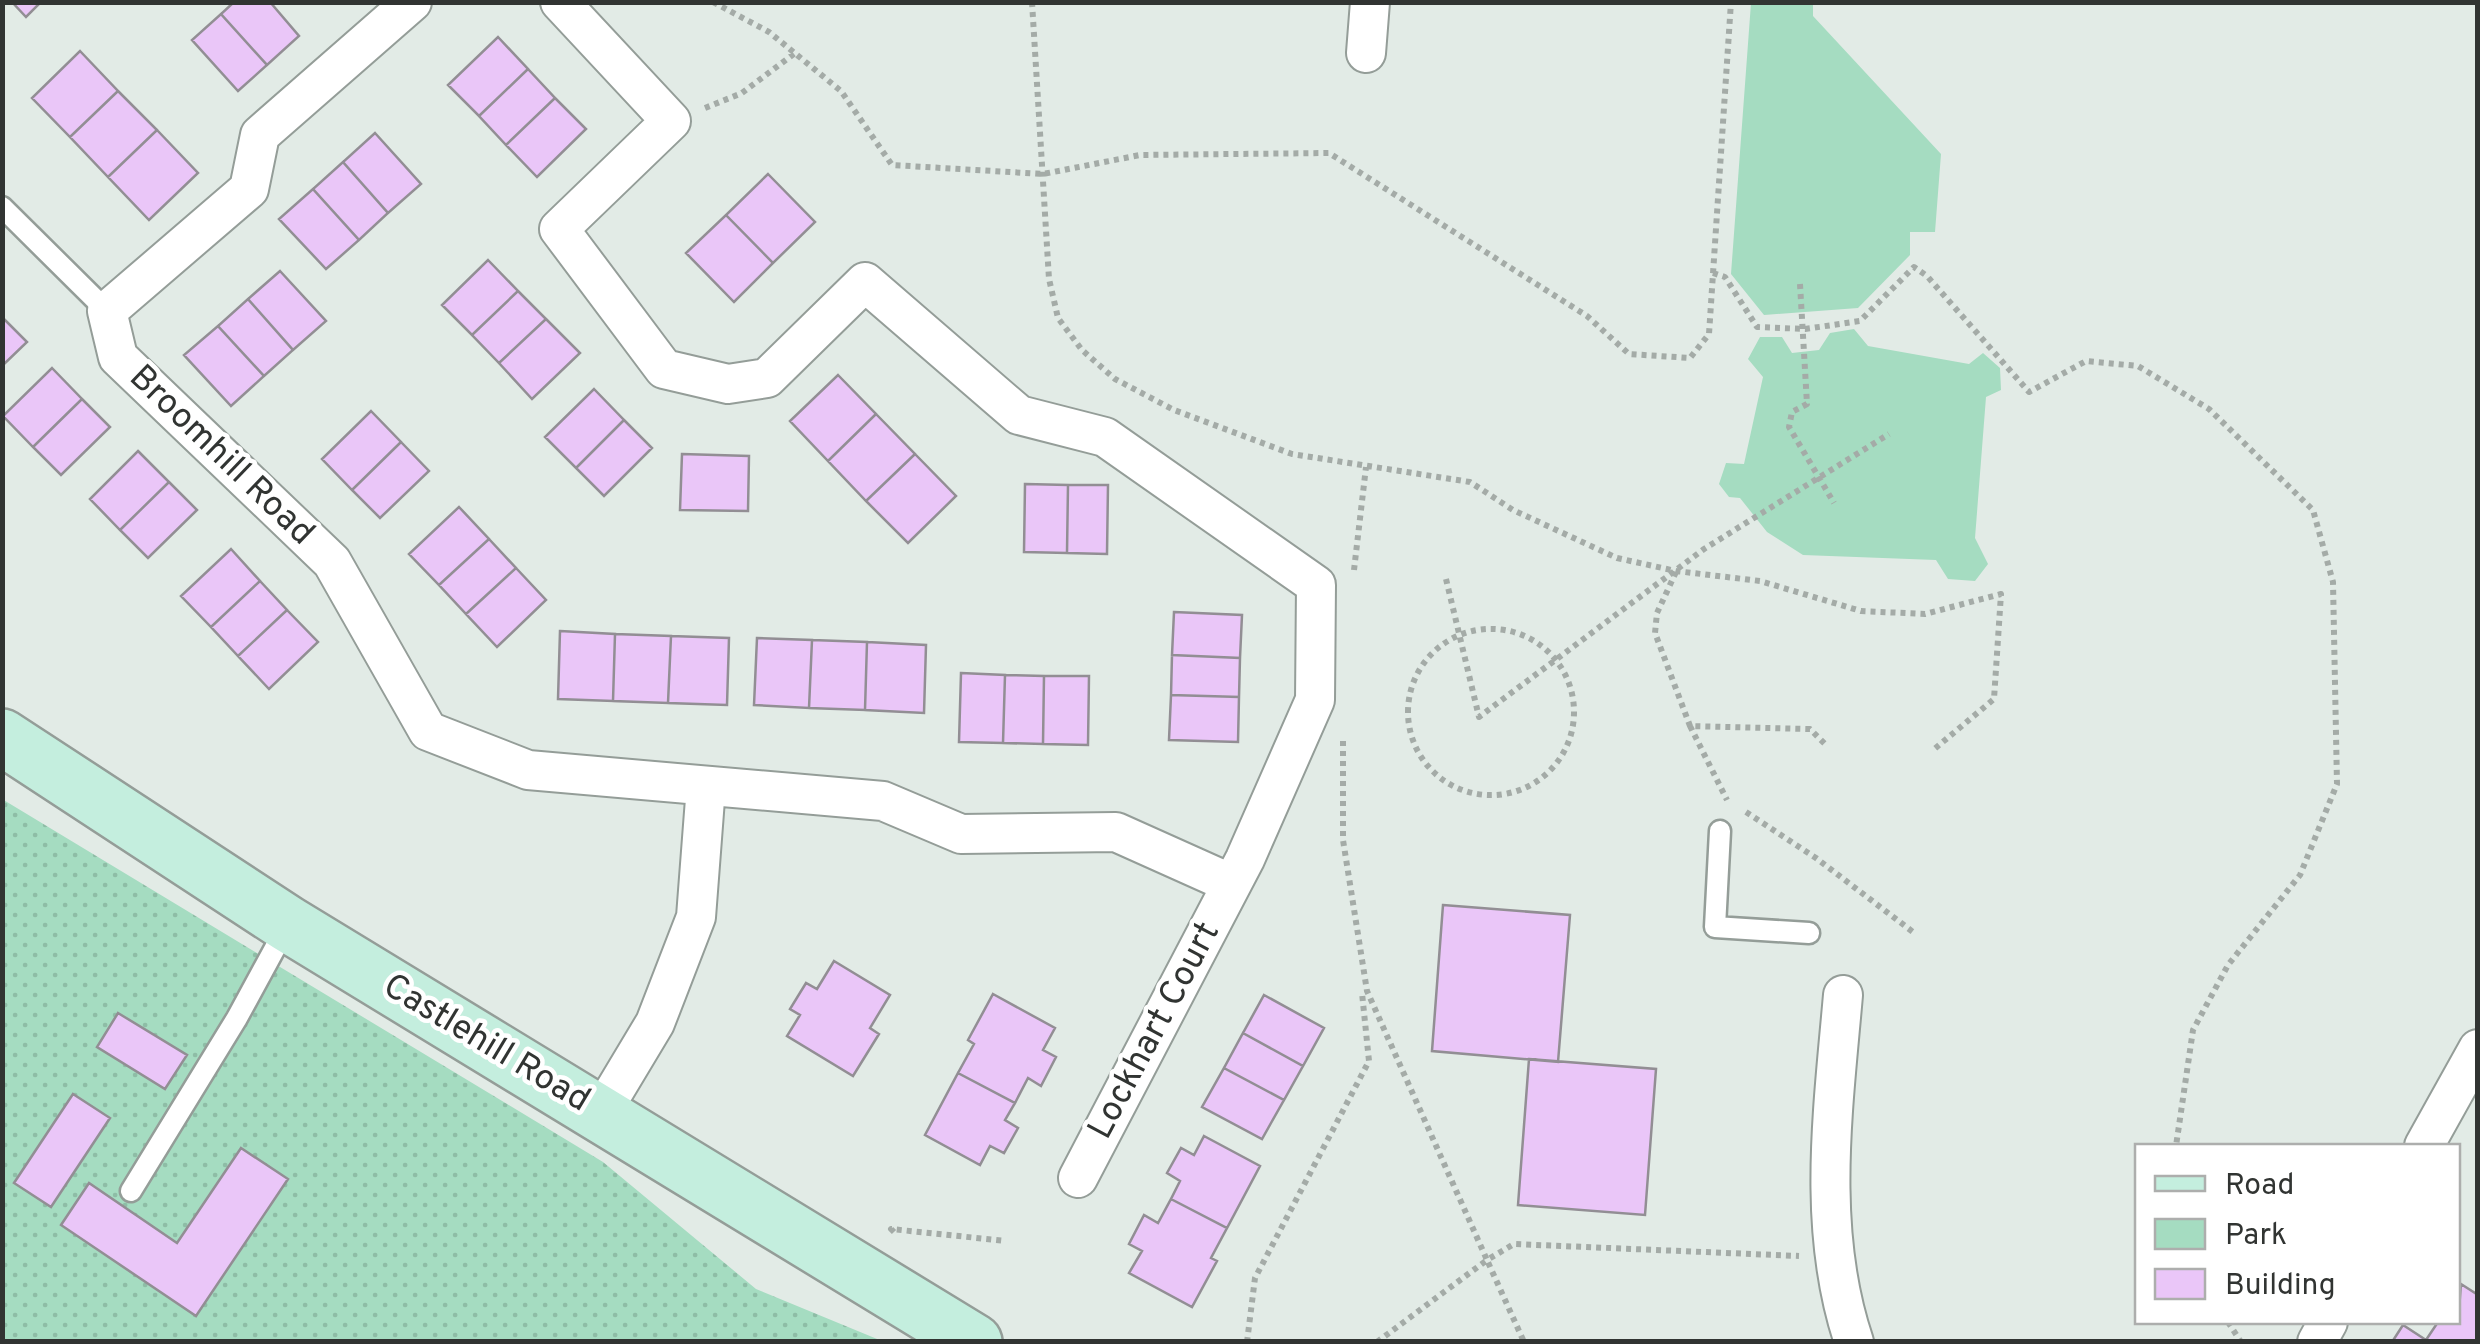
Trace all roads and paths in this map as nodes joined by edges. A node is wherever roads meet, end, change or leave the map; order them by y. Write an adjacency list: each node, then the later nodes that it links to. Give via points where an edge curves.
1 (412, 2): 14 (street, via 260,135 249,189)
2 (560, 2): 9 (street)
3 (712, 2): 7 (path)
4 (1032, 2): 10 (path)
5 (1370, 2): 8 (street)
6 (1731, 2): 12 (path)
7 (795, 53): 9 (path, via 742,93); 10 (path, via 840,91 892,165)
8 (1366, 53)
9 (672, 121): 32 (street, via 559,230 664,369 728,384 767,378 866,282 1020,415 1105,436 1316,585 1315,700)
10 (1043, 174): 12 (path, via 1140,155 1330,152 1587,316 1629,354 1658,359 1690,358 1709,334); 17 (path, via 1049,280 1058,318 1082,350 1116,379 1174,410 1292,454)
11 (2, 207): 14 (lane)
12 (1713, 273): 15 (path, via 1725,277 1757,327)
13 (1800, 284): 15 (path)
14 (107, 310): 30 (street, Broomhill Road, via 118,357 332,562 428,731 528,770)
15 (1805, 329): 18 (path, via 1806,404 1792,412 1788,427); 40 (path, via 1860,322 1914,267 2029,392 2086,361 2138,366 2208,409 2313,510 2333,582 2337,784 2300,875 2228,965 2193,1030)
16 (1889, 434): 18 (path)
17 (1366, 467): 20 (path, via 1470,482 1513,510 1618,558); 21 (path)
18 (1817, 476): 19 (path); 20 (path)
19 (1834, 502)
20 (1676, 571): 24 (path); 25 (path, via 1655,633); 29 (path, via 1760,582 1861,611 1925,614 2000,594 1994,699)
21 (1353, 578)
22 (1446, 578): 23 (path)
23 (1459, 634): 24 (path, via 1506,630 1528,637); 24 (path, via 1479,717); 24 (path, via 1422,664 1408,708 1417,752 1431,770 1470,793 1515,792 1554,766 1574,720 1573,695)
24 (1556, 660)
25 (1690, 726): 28 (path, via 1810,728); 34 (path, via 1723,797)
26 (1343, 728): 47 (path, via 1343,840 1367,991)
27 (2, 738): 33 (main road, Castlehill Road)
28 (1825, 744)
29 (1932, 751)
30 (706, 786): 32 (street, Broomhill Road, via 884,801 960,834 1116,832); 39 (street, via 696,917 655,1023)
31 (1720, 832): 35 (lane, via 1715,927)
32 (1232, 884): 42 (street, Lockhart Court)
33 (288, 924): 39 (main road, Castlehill Road); 43 (lane)
34 (1913, 932)
35 (1810, 933)
36 (1362, 993): 49 (path, via 1369,1061 1255,1278)
37 (1843, 995): 46 (street, via 1829,1159)
38 (2478, 1048): 41 (street)
39 (601, 1113): 48 (main road, Castlehill Road)
40 (2176, 1144)
41 (2425, 1144)
42 (1078, 1178)
43 (131, 1192)
44 (1006, 1241): 45 (path, via 891,1229)
45 (905, 1242)
46 (1835, 1258): 47 (path, via 1514,1244); 52 (street, via 1837,1292)
47 (1487, 1260): 50 (path); 51 (path)
48 (974, 1342)
49 (1247, 1342)
50 (1377, 1342)
51 (1524, 1342)
52 (1854, 1342)

